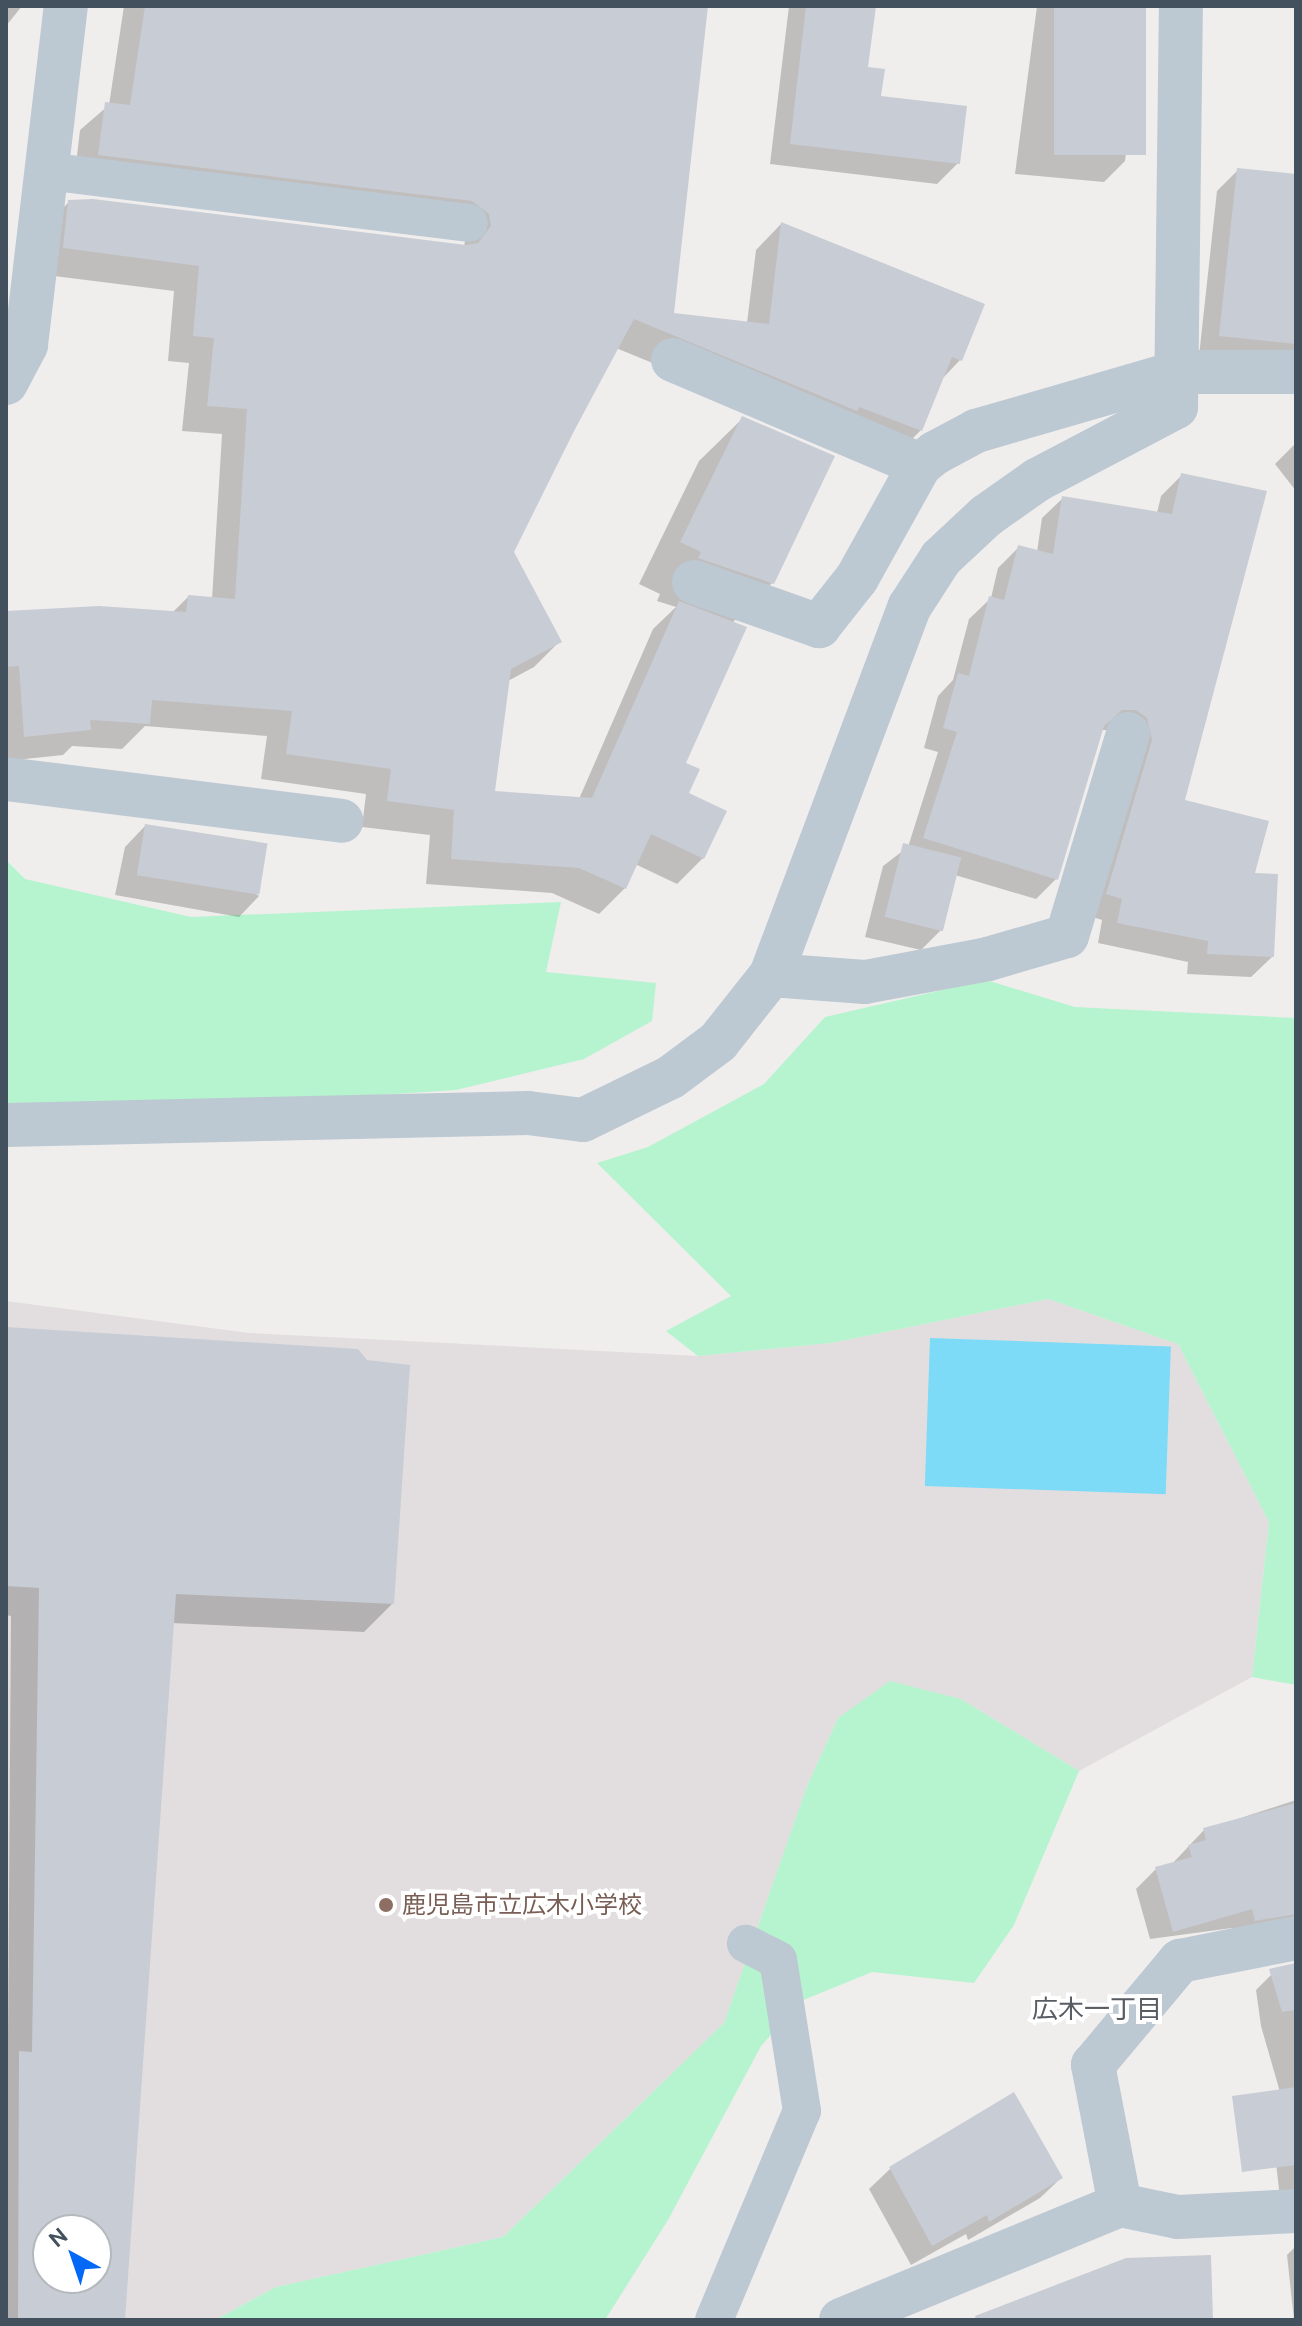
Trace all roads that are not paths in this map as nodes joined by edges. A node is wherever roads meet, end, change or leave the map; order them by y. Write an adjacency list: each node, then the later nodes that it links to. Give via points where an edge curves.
1 (66, 6): 3 (street)
2 (1181, 6): 6 (street)
3 (46, 171): 4 (lane); 8 (street, via 26,345)
4 (469, 223)
5 (673, 360): 9 (street)
6 (1179, 372): 7 (street); 9 (street, via 976,431); 14 (street, via 1176,407 1037,480 986,516 941,558 910,606)
7 (1296, 372)
8 (6, 383)
9 (920, 465): 10 (street, via 857,578 819,626)
10 (694, 582)
11 (1128, 734): 14 (street, via 1067,936 988,959 865,982)
12 (6, 779): 13 (street)
13 (341, 821)
14 (771, 975): 15 (street, via 718,1042 671,1077 583,1120 528,1113)
15 (6, 1125)
16 (1296, 1938): 18 (street, via 1180,1961 1093,2065)
17 (746, 1944): 20 (lane, via 778,1960 802,2111)
18 (1120, 2205): 19 (street, via 1178,2217); 21 (street)
19 (1296, 2211)
20 (714, 2320)
21 (841, 2320)

